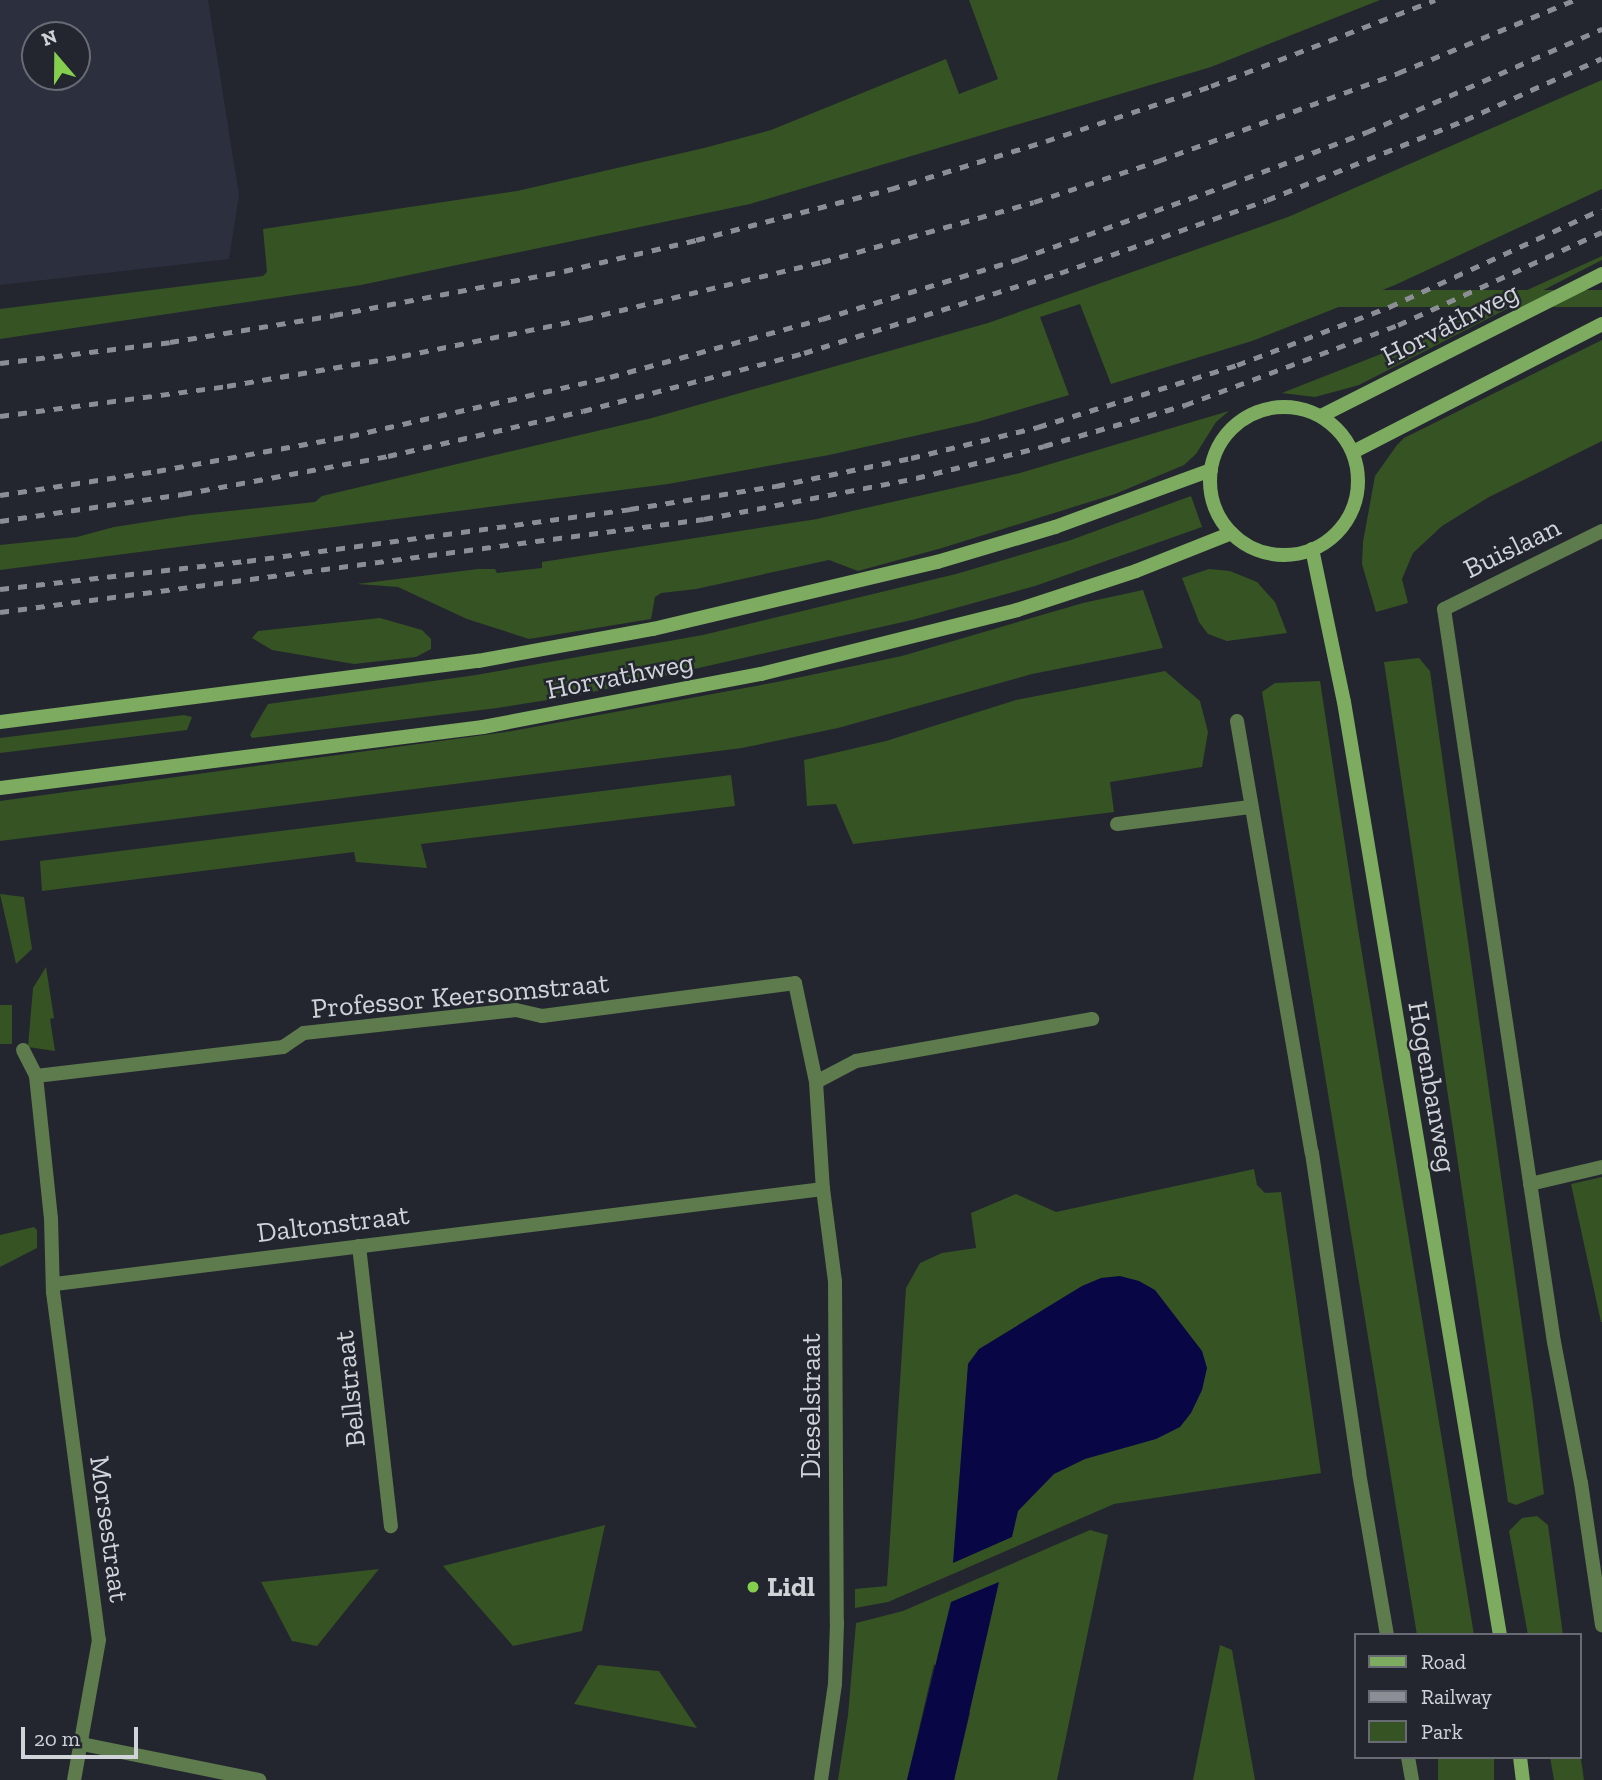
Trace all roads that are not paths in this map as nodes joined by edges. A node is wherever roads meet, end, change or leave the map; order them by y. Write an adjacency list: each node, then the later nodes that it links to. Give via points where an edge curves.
1 (1602, 274): 3 (main road, Horváthweg)
2 (1602, 324): 4 (main road)
3 (1321, 416): 4 (main road); 5 (main road, via 1300,408 1278,407 1247,417 1222,439)
4 (1353, 452): 8 (main road, via 1358,485 1349,517)
5 (1211, 470): 7 (main road, via 1216,511); 10 (main road, Horvathweg, via 1055,527 937,562 653,629 478,661)
6 (1602, 531): 20 (street, Buislaan, via 1444,609)
7 (1232, 533): 8 (main road, via 1269,553 1298,554); 11 (main road, Horvathweg, via 1017,610 761,674 483,727)
8 (1312, 549): 27 (main road, Hogenbanweg, via 1343,702)
9 (1237, 721): 12 (street)
10 (0, 722)
11 (0, 788)
12 (1250, 807): 13 (street); 26 (street, via 1312,1153)
13 (1117, 824)
14 (795, 983): 17 (street, Professor Keersomstraat, via 542,1016 516,1010 304,1033 283,1047); 18 (street, Dieselstraat)
15 (1092, 1018): 18 (street, via 856,1061)
16 (23, 1050): 17 (street)
17 (36, 1076): 23 (street)
18 (816, 1082): 21 (street, Dieselstraat)
19 (1602, 1167): 20 (street)
20 (1530, 1184): 25 (street)
21 (823, 1189): 22 (street, Daltonstraat); 33 (street, Dieselstraat, via 835,1281 837,1623 835,1684)
22 (359, 1246): 23 (street, Daltonstraat); 24 (street, Bellstraat)
23 (55, 1284): 28 (street, Morsestraat, via 99,1640)
24 (391, 1526)
25 (1602, 1625)
26 (1387, 1633)
27 (1500, 1633)
28 (82, 1744): 31 (street, Morsestraat); 32 (street)
29 (1408, 1759): 34 (street)
30 (1520, 1759): 35 (main road)
31 (74, 1780)
32 (259, 1780)
33 (821, 1780)
34 (1412, 1780)
35 (1523, 1780)

